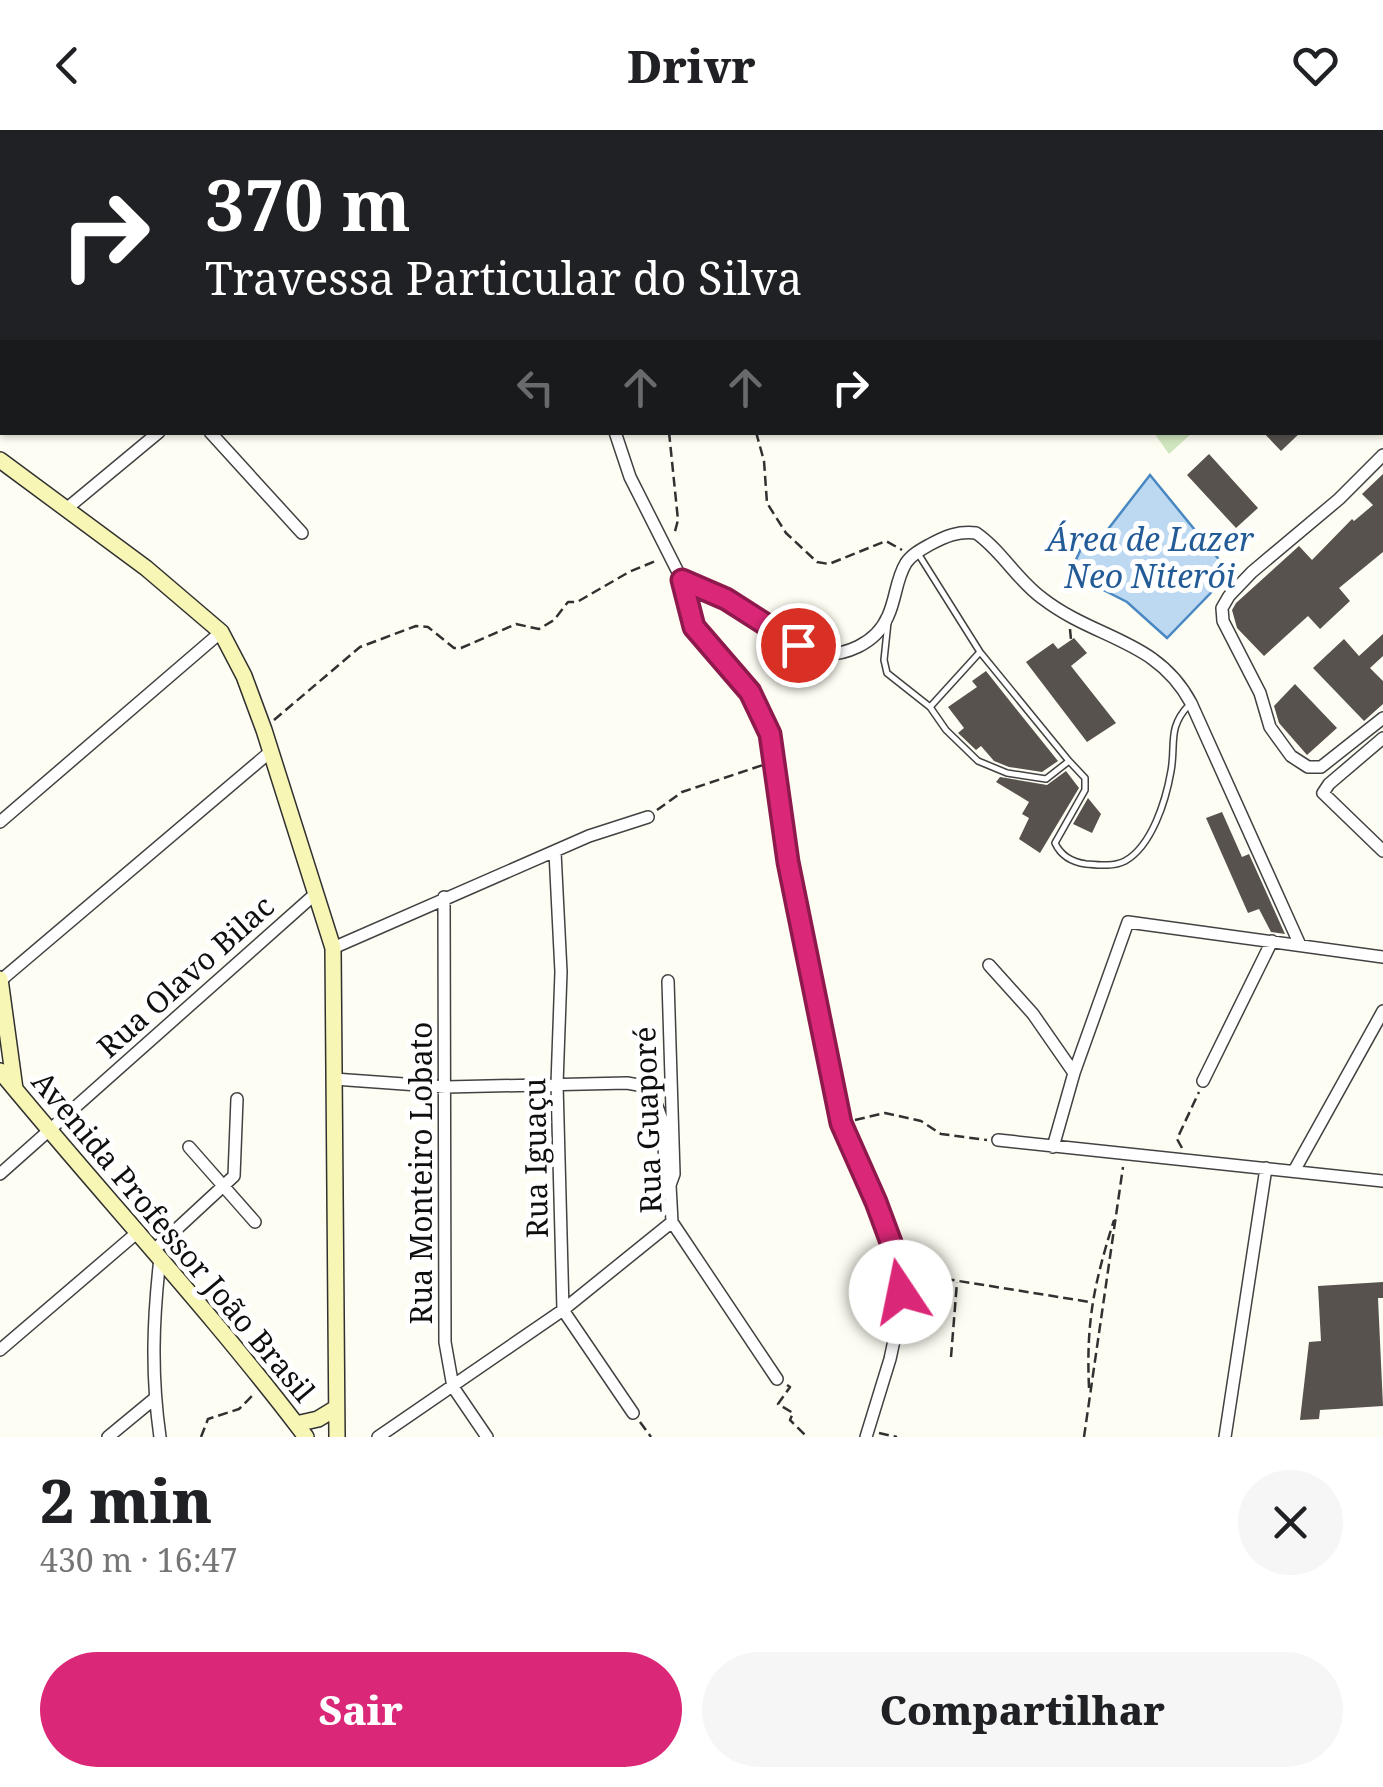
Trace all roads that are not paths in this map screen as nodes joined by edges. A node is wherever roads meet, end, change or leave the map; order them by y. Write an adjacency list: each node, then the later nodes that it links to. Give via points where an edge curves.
1 (155, 435): 6 (street)
2 (213, 435): 7 (street)
3 (616, 435): 9 (street)
4 (1383, 455): 15 (street, via 1252,572 1222,608 1270,727 1291,756 1322,767)
5 (0, 460): 6 (main road)
6 (64, 510): 11 (main road, via 158,577)
7 (302, 533)
8 (915, 554): 10 (street); 12 (lane); 13 (street, via 942,538 976,533 1068,617 1162,663)
9 (682, 580): 10 (street, via 816,654 857,648); 63 (street, via 694,627 750,692 766,722 841,1123 902,1272 894,1344)
10 (888, 617): 14 (lane, via 884,666)
11 (220, 632): 17 (main road, via 244,676); 20 (street)
12 (980, 652): 14 (lane); 18 (lane)
13 (1191, 703): 18 (lane, via 1176,718 1164,800 1124,862 1082,864 1057,848 1086,784); 26 (street)
14 (930, 707): 18 (lane, via 965,750 994,768 1046,779)
15 (1383, 718)
16 (1383, 738): 21 (street, via 1323,793)
17 (270, 752): 23 (main road); 30 (street)
18 (1069, 762)
19 (648, 817): 22 (street)
20 (0, 822)
21 (1383, 851)
22 (556, 852): 24 (street); 37 (street, Rua Iguaçu)
23 (314, 895): 27 (main road); 41 (street, Rua Olavo Bilac)
24 (444, 897): 27 (street); 38 (street, Rua Monteiro Lobato)
25 (1272, 941): 26 (street); 34 (street, via 1128,922); 36 (street)
26 (1300, 945): 28 (street)
27 (333, 948): 35 (main road)
28 (1383, 957)
29 (989, 966): 34 (street)
30 (0, 980): 39 (main road)
31 (668, 982): 49 (street, Rua Guaporé)
32 (1383, 1011): 46 (street)
33 (0, 1071): 39 (main road, Avenida Professor João Brasil)
34 (1074, 1073): 44 (street)
35 (334, 1079): 38 (street); 60 (main road)
36 (1204, 1081)
37 (557, 1084): 38 (street); 49 (street, via 644,1086 658,1105); 55 (street, Rua Iguaçu)
38 (446, 1087): 58 (street, Rua Monteiro Lobato, via 445,1342)
39 (15, 1089): 41 (main road, Avenida Professor João Brasil)
40 (237, 1099): 50 (street, via 236,1168)
41 (48, 1130): 47 (street, Rua Olavo Bilac); 53 (main road, Avenida Professor João Brasil)
42 (998, 1140): 44 (street)
43 (189, 1147): 50 (street)
44 (1053, 1147): 45 (street)
45 (1266, 1168): 46 (street); 69 (street)
46 (1294, 1171): 48 (street)
47 (0, 1174)
48 (1383, 1182)
49 (670, 1185): 52 (street, Rua Guaporé)
50 (224, 1188): 51 (street); 54 (street)
51 (255, 1222)
52 (672, 1222): 55 (street); 57 (street, Rua Guaporé)
53 (139, 1231): 54 (main road, Avenida Professor João Brasil); 56 (street)
54 (157, 1254): 59 (street); 62 (main road, Avenida Professor João Brasil)
55 (563, 1310): 58 (street); 61 (street)
56 (0, 1350)
57 (777, 1379)
58 (453, 1388): 67 (street); 68 (street, Rua Monteiro Lobato)
59 (154, 1399): 64 (street); 65 (street)
60 (336, 1408): 62 (main road); 66 (main road)
61 (634, 1412)
62 (301, 1430)
63 (868, 1434)
64 (108, 1437)
65 (160, 1437)
66 (337, 1437)
67 (378, 1437)
68 (487, 1437)
69 (1224, 1437)

